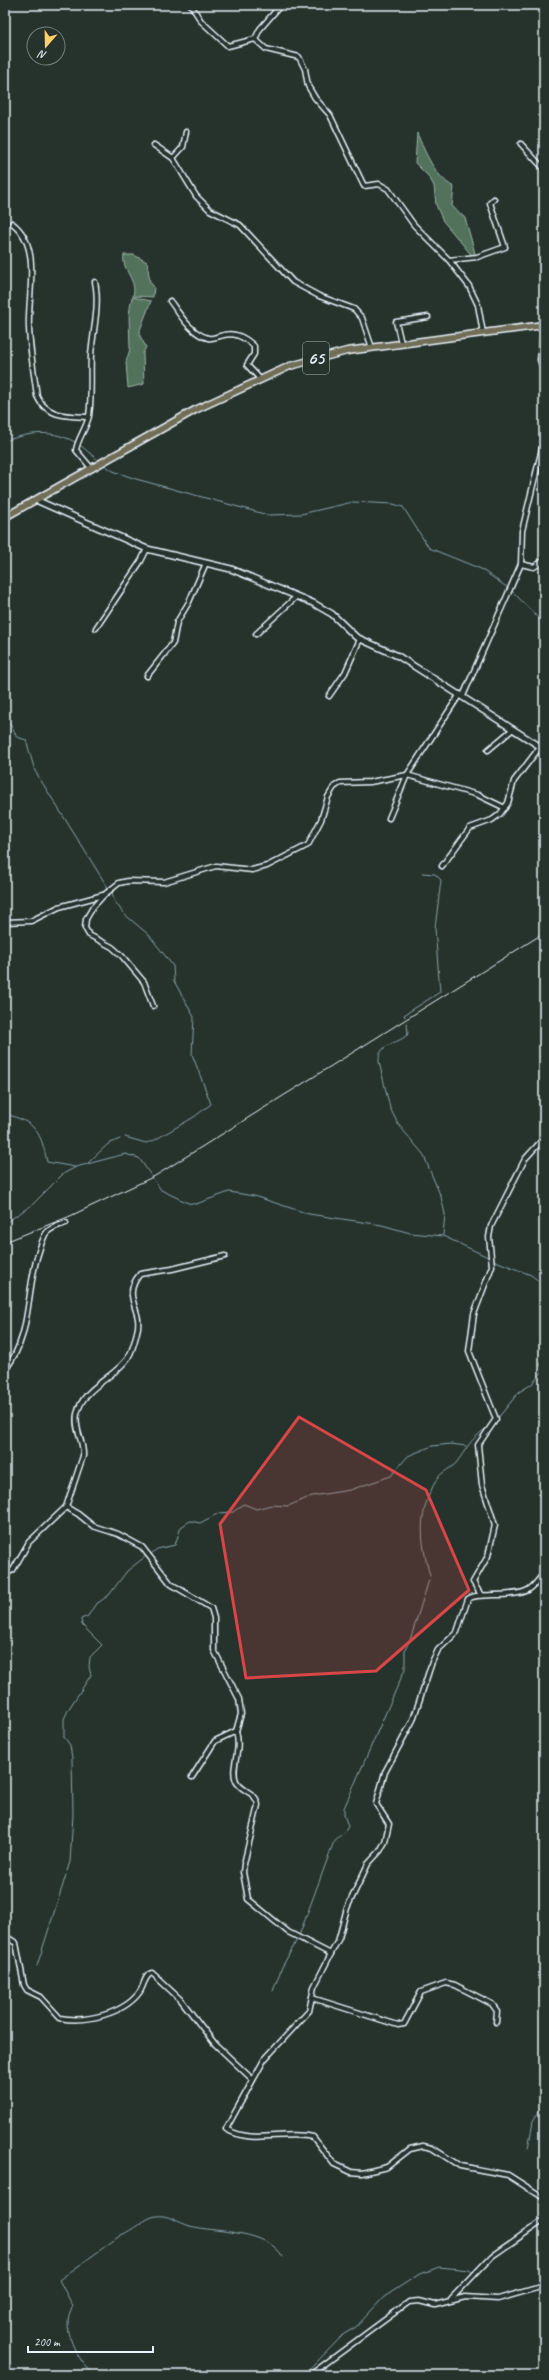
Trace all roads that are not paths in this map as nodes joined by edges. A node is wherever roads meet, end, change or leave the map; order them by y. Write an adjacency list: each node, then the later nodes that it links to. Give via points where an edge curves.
1 (191, 5): 3 (street, via 201,21 228,46)
2 (279, 7): 3 (street)
3 (254, 39): 11 (street, via 266,49 299,57 306,69 308,86 330,115 364,186 378,184 388,189 421,234)
4 (186, 132): 7 (street, via 183,147)
5 (521, 144): 8 (street)
6 (154, 145): 7 (street)
7 (172, 158): 18 (street, via 196,196 214,213 243,228 293,282 319,296 354,309 362,318)
8 (544, 169)
9 (494, 199): 11 (street, via 490,203 505,247 477,257)
10 (12, 223): 21 (street, via 23,233 29,247 28,327 37,396 48,411)
11 (449, 260): 16 (street, via 476,298)
12 (95, 282): 21 (street, via 98,295 91,355)
13 (170, 301): 20 (street, via 201,336 211,339 231,334 242,337 254,346 254,354 247,365)
14 (428, 317): 17 (street, via 396,322)
15 (544, 325): 16 (main road, 65); 19 (street, via 540,360)
16 (483, 333): 17 (main road, 65)
17 (401, 343): 18 (main road, 65)
18 (372, 348): 20 (main road, 65, via 326,355)
19 (544, 372)
20 (260, 379): 23 (main road, 65, via 195,410)
21 (88, 417): 23 (street, via 78,440 77,453)
22 (544, 440): 29 (street, via 522,531)
23 (94, 468): 24 (main road, 65)
24 (36, 500): 25 (main road, 65); 26 (street)
25 (5, 517)
26 (147, 549): 28 (street); 31 (street)
27 (544, 560): 29 (street, via 534,567)
28 (206, 563): 30 (street, via 236,571); 34 (street, via 190,602 177,622 173,643)
29 (521, 564): 35 (street)
30 (296, 596): 32 (street); 33 (street, via 326,610)
31 (96, 628)
32 (256, 634)
33 (360, 639): 35 (street, via 398,656); 36 (street, via 345,673)
34 (148, 676)
35 (461, 695): 37 (street); 40 (street)
36 (329, 696)
37 (513, 729): 38 (street); 39 (street)
38 (542, 748): 41 (street, via 514,781)
39 (488, 750)
40 (407, 775): 41 (street, via 478,795); 42 (street); 44 (street, via 337,784 328,797 321,820 308,845 263,868 252,870 216,866 164,882 128,880 119,883)
41 (505, 808): 43 (street, via 492,820 470,828)
42 (389, 818)
43 (442, 866)
44 (104, 895): 45 (street, via 59,907 31,921); 46 (street, via 88,914 86,932 122,956 144,982)
45 (5, 922)
46 (153, 1006)
47 (544, 1138): 54 (street, via 525,1159 491,1226 489,1237 492,1266 474,1314 469,1347 483,1390 496,1418 478,1445 482,1485 495,1525 488,1556 473,1582)
48 (66, 1223): 50 (street, via 51,1228 45,1236 33,1268 23,1336)
49 (225, 1256): 51 (street, via 140,1274 136,1279 132,1301 140,1323 131,1351 125,1361 91,1390 78,1410 76,1429 84,1451)
50 (5, 1370)
51 (66, 1508): 52 (street, via 29,1542 13,1570); 55 (street, via 93,1526 118,1534 142,1547 171,1584 211,1608 214,1618 214,1650 239,1699 242,1714)
52 (5, 1574)
53 (544, 1574): 54 (street, via 527,1591 509,1596)
54 (481, 1594): 58 (street, via 468,1599 457,1632 438,1650 425,1678 413,1720 385,1772 376,1800 389,1824 387,1837 380,1851 368,1864 351,1899)
55 (236, 1731): 56 (street, via 215,1741); 58 (street, via 239,1747 233,1771 235,1780 241,1788 256,1797 258,1805 243,1872 248,1899 288,1932)
56 (192, 1777)
57 (5, 1936): 61 (street, via 16,1943 20,1976 27,1990 41,1997 60,2018 105,2015 137,1996 148,1975 152,1973 180,2000 215,2044)
58 (331, 1954): 59 (street, via 314,1987)
59 (312, 1998): 60 (street, via 398,2026 404,2024 422,1992 440,1984 450,1983 492,2004 497,2012); 61 (street, via 307,2015 264,2060)
60 (496, 2022)
61 (252, 2079): 62 (street, via 226,2129 231,2132 255,2138 295,2135 313,2137 334,2164 357,2173 387,2167 414,2147 428,2146 460,2166 508,2175)
62 (544, 2198)
63 (544, 2220): 65 (street, via 492,2256)
64 (544, 2286): 65 (street, via 498,2299 473,2296)
65 (451, 2299): 66 (street, via 435,2305 419,2301 409,2302)
66 (310, 2375)

